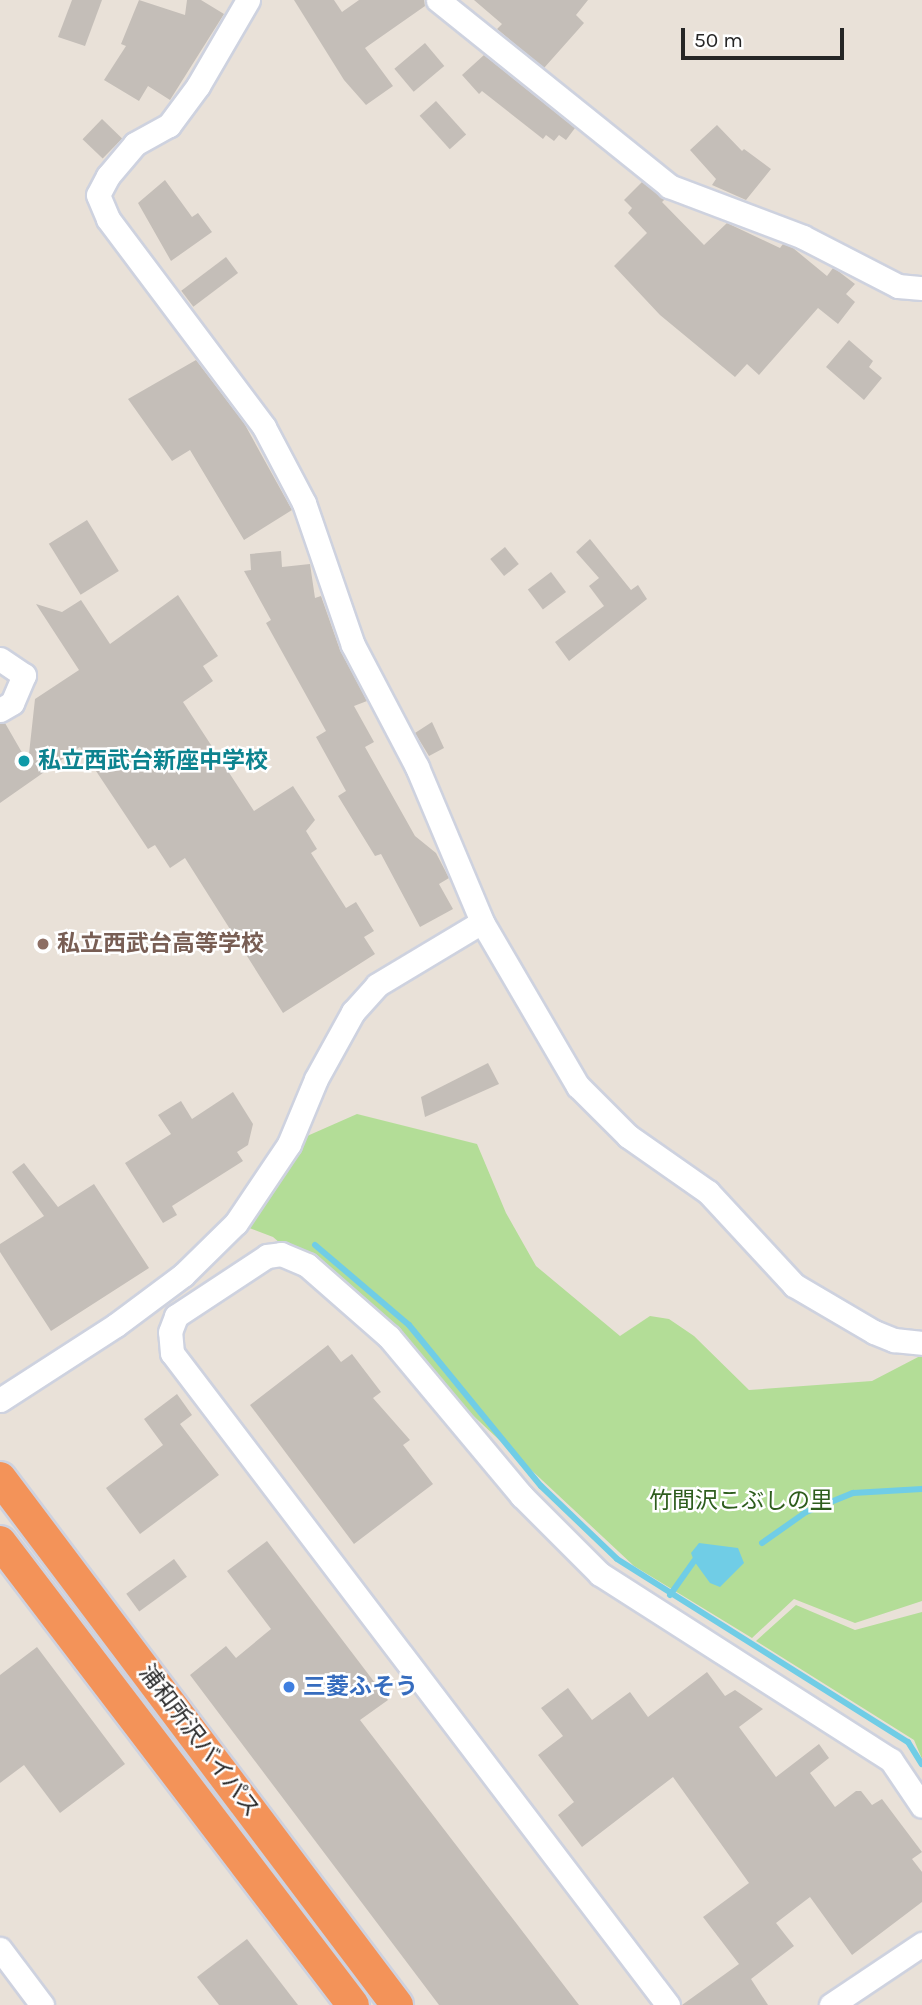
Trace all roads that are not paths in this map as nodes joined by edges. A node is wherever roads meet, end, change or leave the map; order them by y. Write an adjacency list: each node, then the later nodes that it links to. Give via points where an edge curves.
1 (248, 0): 6 (street, via 198,86 169,125 135,144 98,195 108,219 270,438 304,503 353,645 417,767)
2 (438, 0): 3 (street, via 669,186 803,237 898,286)
3 (922, 288)
4 (0, 659): 5 (street, via 24,675 12,703)
5 (0, 710)
6 (482, 922): 7 (street, via 578,1086 628,1136 708,1192 794,1285 874,1332); 8 (street, via 377,985 353,1012 316,1079 289,1144 236,1223 183,1275)
7 (922, 1343)
8 (0, 1400)
9 (0, 1478): 16 (highway, 浦和所沢バイパス)
10 (0, 1542): 15 (highway, 浦和所沢バイパス)
11 (922, 1806): 17 (street, via 891,1760 600,1574 522,1496 389,1336 307,1265 281,1254 267,1256 176,1317 170,1332 172,1353)
12 (922, 1944): 18 (street)
13 (0, 1949): 14 (street)
14 (42, 2005)
15 (353, 2005)
16 (397, 2005)
17 (667, 2005)
18 (831, 2005)

